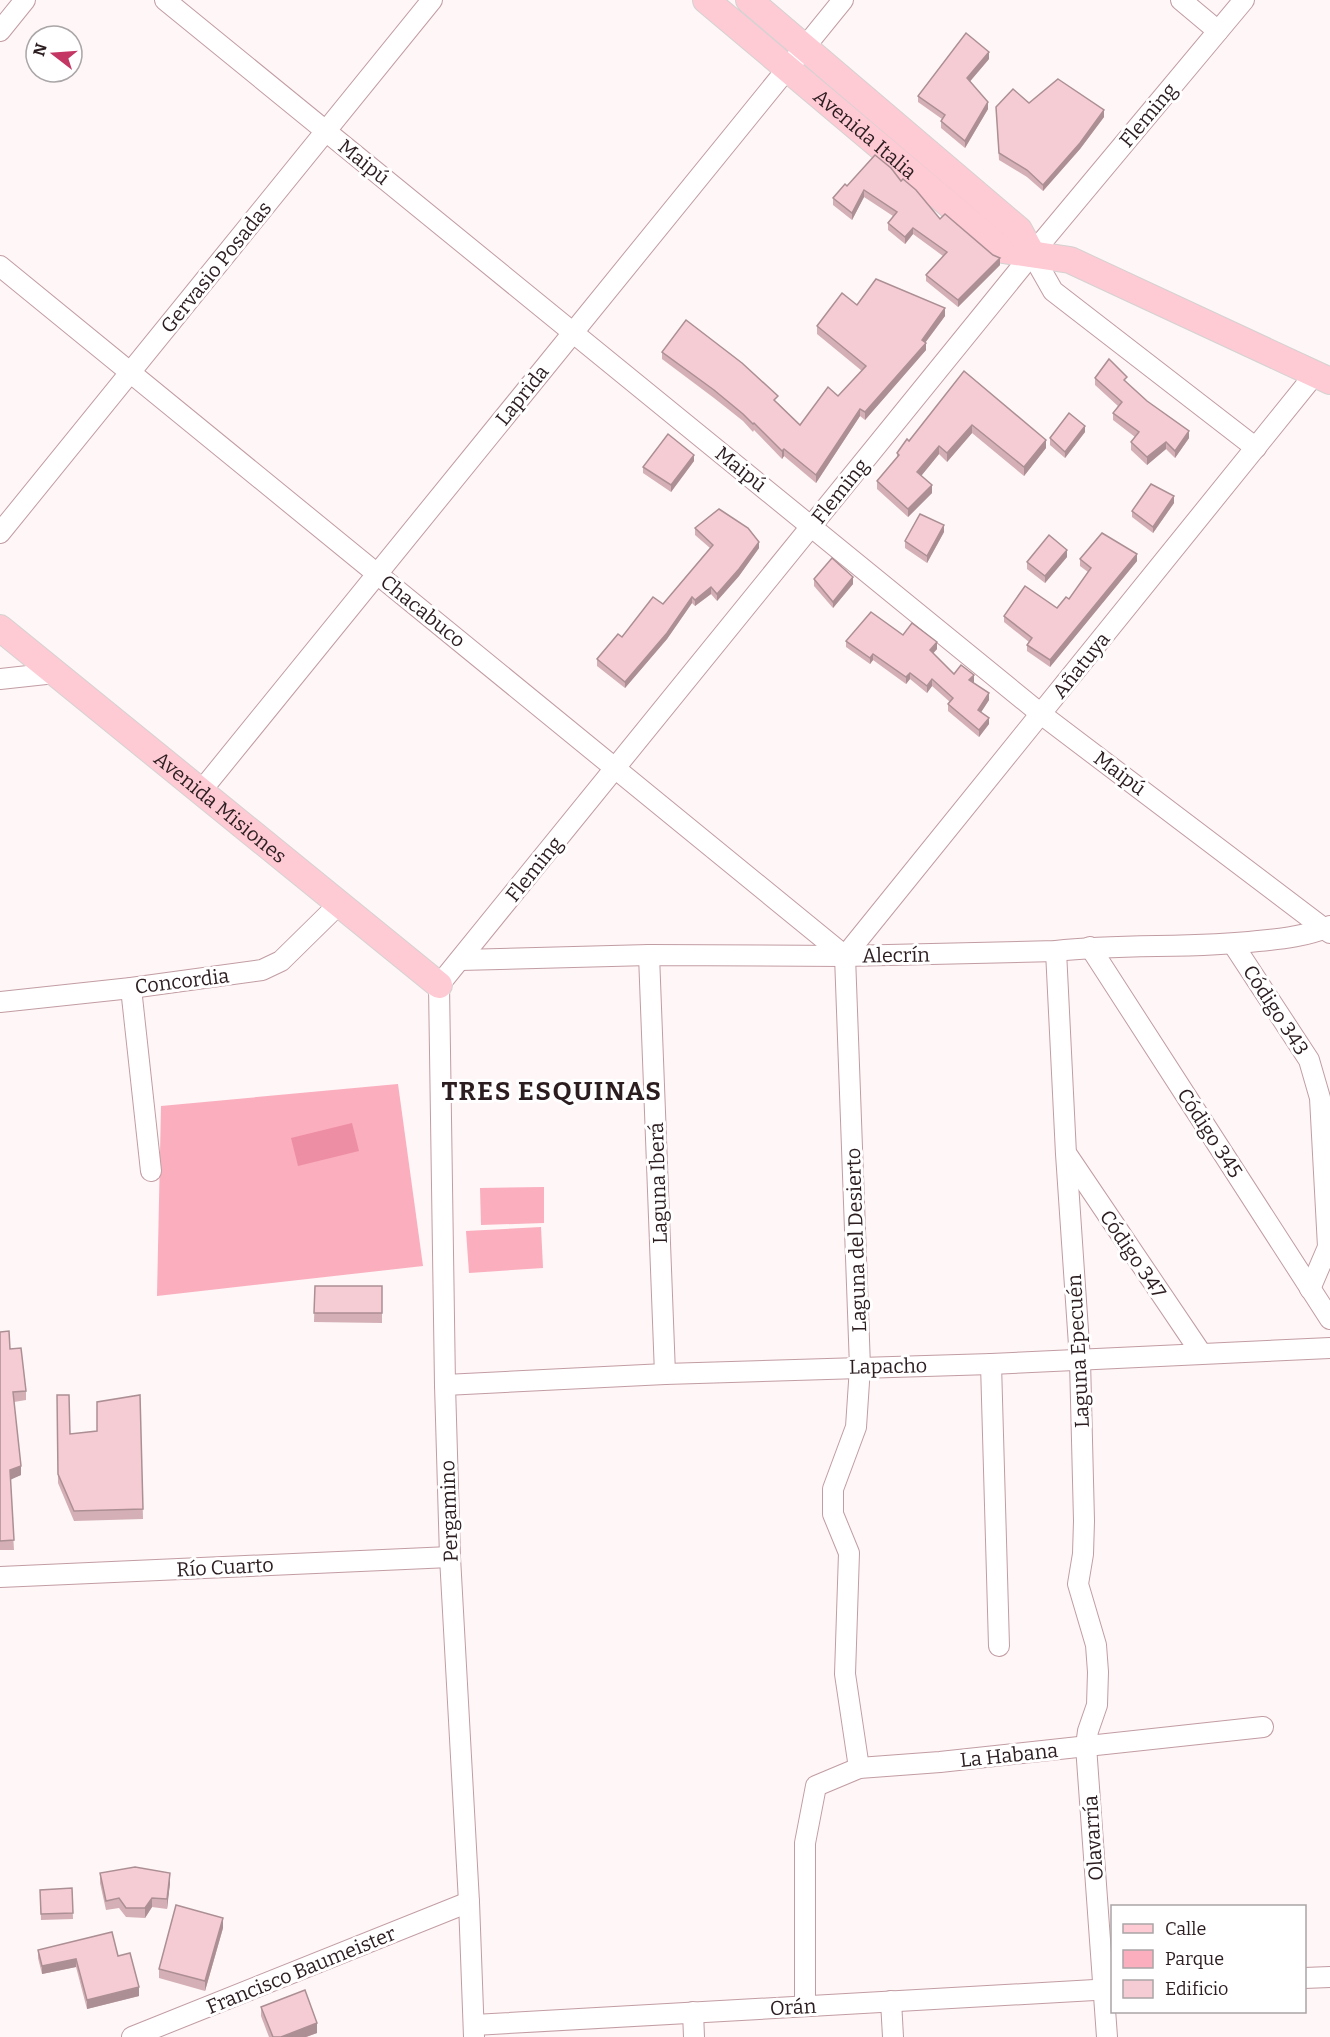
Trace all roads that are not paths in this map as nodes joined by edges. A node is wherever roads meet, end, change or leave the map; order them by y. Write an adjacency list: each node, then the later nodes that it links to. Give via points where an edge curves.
1 (25, 0): 9 (street)
2 (165, 0): 13 (street, Maipú)
3 (432, 0): 13 (street, Gervasio Posadas)
4 (706, 0): 12 (main road, Avenida Italia)
5 (748, 0): 11 (main road, Avenida Italia)
6 (843, 0): 11 (street, Laprida)
7 (1181, 0): 10 (street)
8 (1244, 0): 10 (street, Fleming)
9 (0, 31)
10 (1218, 31): 14 (street, Fleming)
11 (804, 46): 12 (street, Laprida); 14 (main road, Avenida Italia, via 1019,230)
12 (787, 68): 14 (main road, Avenida Italia, via 1003,250); 16 (street, Laprida)
13 (326, 131): 16 (street, Maipú); 17 (street, Gervasio Posadas)
14 (1032, 254): 18 (main road, Avenida Italia, via 1070,260); 19 (street, Avenida Italia, via 1053,291); 20 (street, Fleming)
15 (0, 266): 17 (street, Chacabuco)
16 (573, 332): 20 (street, Maipú); 22 (street, Laprida)
17 (130, 372): 21 (street, Gervasio Posadas); 22 (street, Chacabuco)
18 (1323, 378): 19 (street, Añatuya)
19 (1256, 448): 26 (street, Añatuya)
20 (811, 526): 26 (street, Maipú); 27 (street, Fleming)
21 (0, 533)
22 (377, 574): 27 (street, Chacabuco); 28 (street, Laprida)
23 (0, 628): 24 (main road, Avenida Misiones)
24 (55, 673): 25 (street); 28 (main road, Avenida Misiones)
25 (0, 680)
26 (1041, 714): 30 (street, Maipú); 35 (street, Añatuya)
27 (615, 768): 35 (street, Chacabuco); 36 (street, Fleming)
28 (201, 791): 29 (main road, Avenida Misiones)
29 (339, 904): 37 (main road, Avenida Misiones); 38 (street, Concordia, via 281,962 262,970)
30 (1328, 929): 31 (street, Alecrín, via 1287,939)
31 (1233, 944): 32 (street, Alecrín); 42 (street, Código 343, via 1309,1060 1320,1098 1328,1247)
32 (1090, 947): 33 (street, Alecrín); 42 (street, Código 345)
33 (1056, 951): 35 (street, Alecrín); 40 (street, Laguna Epecuén)
34 (649, 955): 35 (street, Alecrín); 36 (street, Alecrín); 49 (street, Laguna Iberá)
35 (845, 956): 48 (street, Laguna del Desierto)
36 (460, 960): 37 (street, Fleming)
37 (439, 985): 50 (street, Pergamino)
38 (131, 988): 39 (street, Concordia); 41 (street)
39 (0, 1002)
40 (1066, 1154): 45 (street, Código 347); 46 (street, Laguna Epecuén)
41 (151, 1172)
42 (1310, 1289): 43 (street, Código 345)
43 (1330, 1319)
44 (1330, 1348): 45 (street, Lapacho)
45 (1201, 1353): 46 (street, Lapacho)
46 (1080, 1360): 47 (street, Lapacho); 55 (street, Laguna Epecuén, via 1084,1521 1078,1584 1096,1645 1098,1672 1097,1704)
47 (991, 1364): 48 (street, Lapacho); 53 (street)
48 (860, 1366): 49 (street, Lapacho); 56 (street, Laguna del Desierto, via 856,1427 833,1489 833,1514 849,1552 845,1674)
49 (665, 1374): 50 (street, Lapacho)
50 (445, 1385): 51 (street, Pergamino)
51 (450, 1557): 52 (street, Río Cuarto); 57 (street, Pergamino)
52 (0, 1577)
53 (999, 1646)
54 (1263, 1727): 55 (street, La Habana)
55 (1086, 1746): 56 (street, La Habana); 60 (street, Olavarría)
56 (859, 1768): 62 (street, La Habana, via 816,1786 805,1843)
57 (469, 1902): 64 (street, Pergamino); 65 (street, Francisco Baumeister)
58 (1330, 1977): 59 (street)
59 (1306, 1978)
60 (1108, 1989): 61 (street, Orán); 68 (street, Olavarría)
61 (891, 2001): 62 (street, Orán); 67 (street)
62 (805, 2006): 63 (street, Orán)
63 (693, 2012): 64 (street, Orán); 66 (street)
64 (474, 2031)
65 (132, 2037)
66 (694, 2037)
67 (893, 2037)
68 (1107, 2037)

